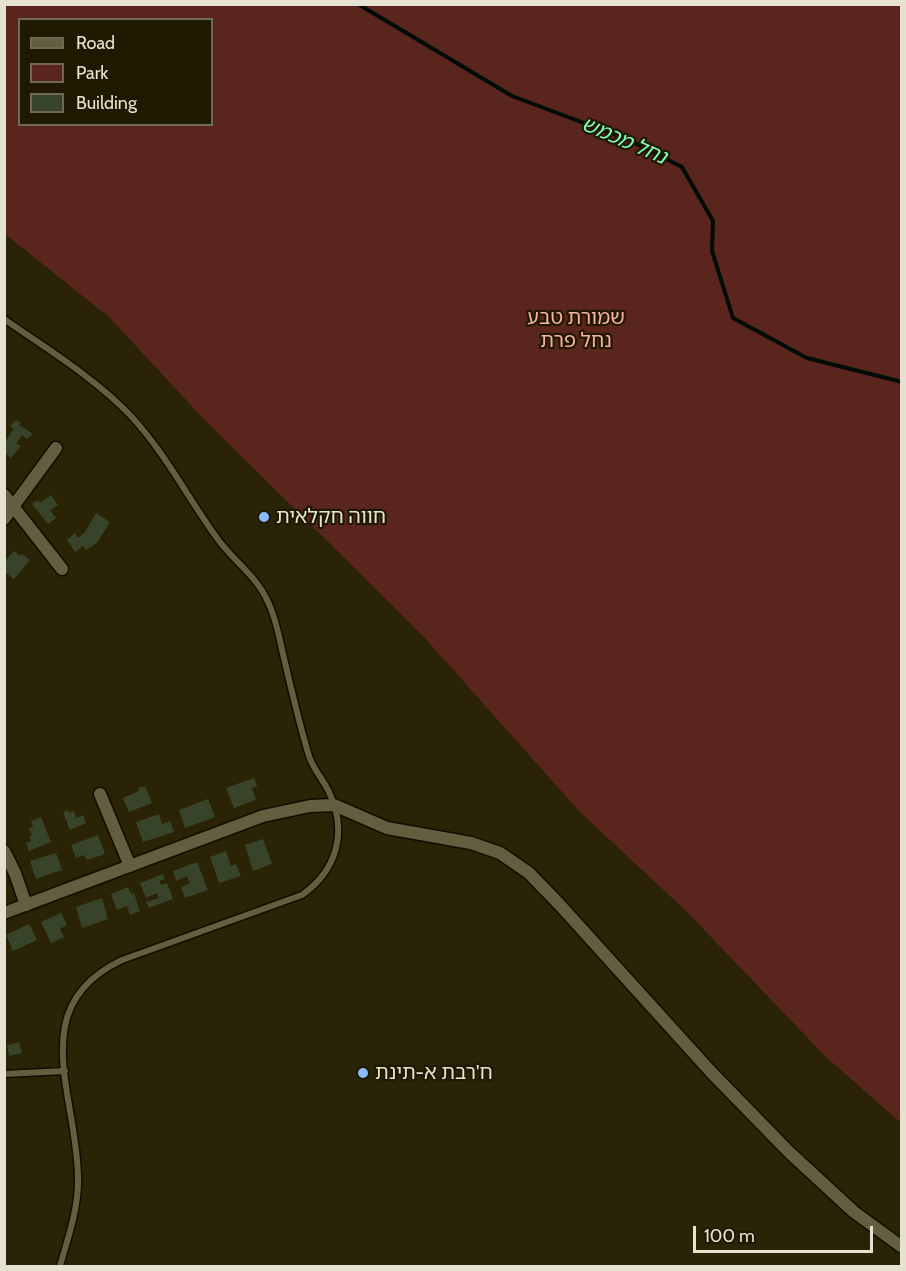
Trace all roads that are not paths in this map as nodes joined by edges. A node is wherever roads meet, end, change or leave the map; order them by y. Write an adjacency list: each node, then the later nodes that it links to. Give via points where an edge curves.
1 (4, 319): 8 (lane, via 125,410 162,455 225,549 260,586 273,613 310,759)
2 (56, 448): 4 (street)
3 (4, 495): 4 (street)
4 (14, 506): 5 (street); 6 (street)
5 (4, 519)
6 (62, 568)
7 (100, 794): 10 (street)
8 (334, 805): 10 (street, via 278,812); 13 (lane, via 338,820 336,849 324,875 308,891 122,960 86,983 66,1015 62,1041); 15 (street, via 387,828 471,843 500,853 529,873 789,1152 854,1212)
9 (4, 851): 11 (street)
10 (130, 866): 11 (street)
11 (26, 904): 12 (street)
12 (4, 913)
13 (64, 1071): 14 (lane); 16 (lane, via 76,1140 78,1185)
14 (4, 1074)
15 (902, 1247)
16 (60, 1266)

